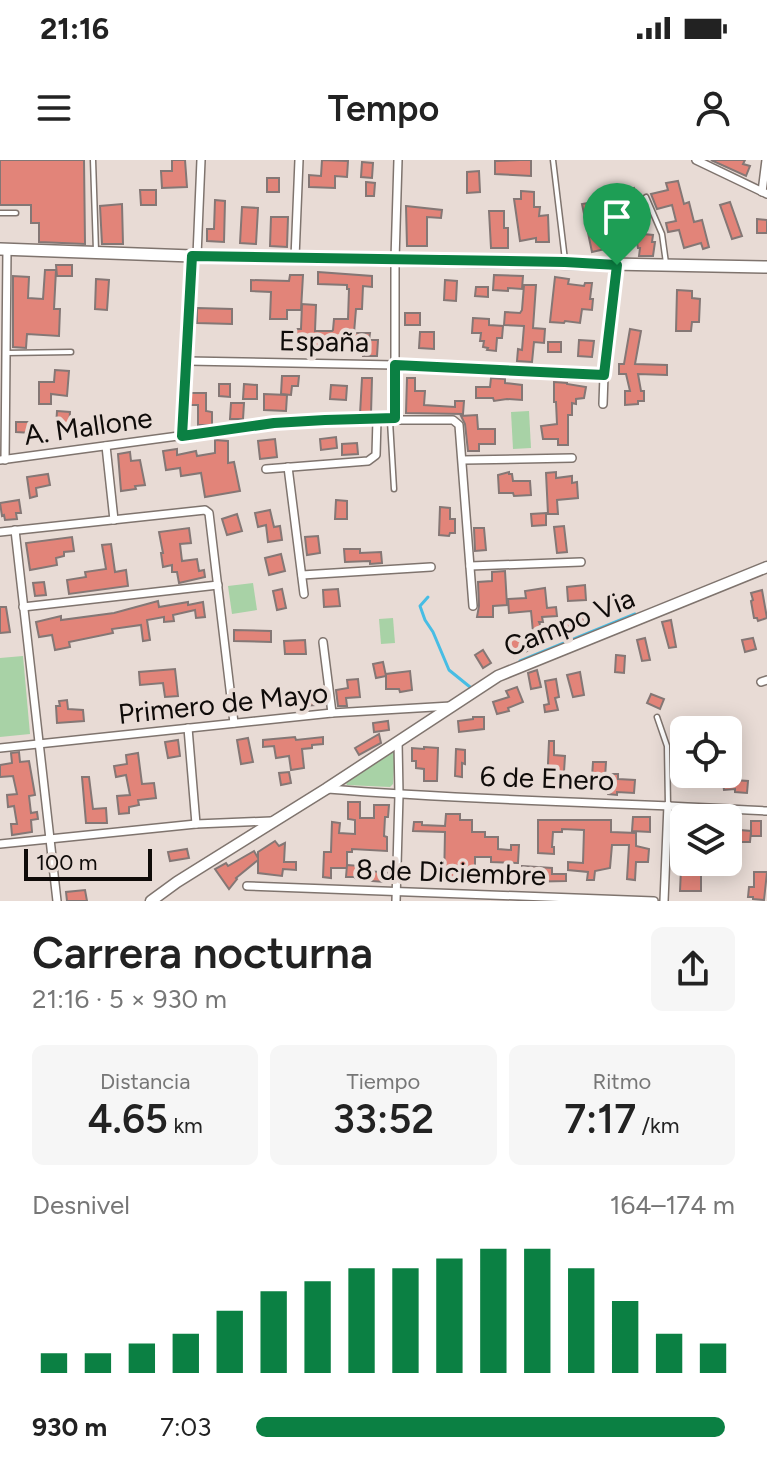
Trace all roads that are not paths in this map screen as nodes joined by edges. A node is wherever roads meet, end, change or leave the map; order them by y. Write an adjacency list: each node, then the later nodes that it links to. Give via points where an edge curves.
1 (93, 160): 13 (lane)
2 (201, 160): 14 (street)
3 (299, 160): 15 (street)
4 (398, 160): 16 (street)
5 (553, 160): 17 (lane)
6 (696, 160): 8 (street)
7 (766, 160): 8 (street)
8 (765, 193)
9 (646, 197): 19 (lane, via 662,234)
10 (0, 213): 11 (lane)
11 (16, 213)
12 (4, 249): 13 (main road); 22 (street)
13 (96, 254): 14 (main road)
14 (194, 256): 15 (main road); 23 (street)
15 (295, 258): 16 (main road)
16 (395, 260): 17 (main road); 24 (street)
17 (565, 262): 18 (main road)
18 (617, 265): 19 (main road); 25 (street)
19 (666, 266): 20 (main road)
20 (767, 267)
21 (71, 352): 22 (lane)
22 (6, 353): 32 (street)
23 (187, 361): 24 (street, España); 29 (street)
24 (395, 365): 25 (street, España); 27 (street)
25 (604, 375): 26 (street)
26 (603, 404)
27 (393, 418): 28 (street, A. Mallone); 33 (street, A. Mallone, via 456,421); 36 (lane)
28 (377, 419): 29 (street, A. Mallone, via 274,423); 34 (street, via 376,455 370,460)
29 (182, 436): 30 (street, A. Mallone)
30 (106, 446): 32 (street, A. Mallone); 37 (street)
31 (572, 458): 33 (street)
32 (2, 460)
33 (463, 460): 41 (street)
34 (288, 467): 35 (street); 44 (street)
35 (266, 469)
36 (394, 489)
37 (114, 520): 38 (street); 45 (street, via 207,511)
38 (15, 530): 39 (street); 48 (street)
39 (0, 532)
40 (581, 562): 41 (street)
41 (470, 566): 47 (street)
42 (431, 567): 44 (street)
43 (767, 567): 50 (street, Campo Via, via 498,676)
44 (302, 575): 46 (street)
45 (218, 585): 48 (street); 53 (street)
46 (304, 594)
47 (473, 606)
48 (23, 607): 56 (street)
49 (323, 642): 51 (street)
50 (451, 706): 51 (street, Primero de Mayo); 55 (street, Campo Via)
51 (332, 713): 53 (street, Primero de Mayo)
52 (657, 717): 60 (lane, via 667,746)
53 (234, 723): 54 (street, Primero de Mayo)
54 (188, 728): 56 (street, Primero de Mayo); 63 (street)
55 (398, 741): 58 (street, Campo Via); 59 (street)
56 (39, 744): 57 (street, Primero de Mayo); 64 (street)
57 (0, 748)
58 (326, 789): 59 (street, 6 de Enero); 62 (street, Campo Via)
59 (399, 795): 60 (street, 6 de Enero); 67 (street)
60 (668, 805): 61 (street, 6 de Enero); 71 (street)
61 (767, 811)
62 (273, 821): 63 (street); 69 (street, Campo Via)
63 (196, 824): 64 (street)
64 (49, 839): 65 (street); 68 (street)
65 (0, 844)
66 (247, 886): 67 (street, 8 de Diciembre)
67 (396, 897): 70 (street, 8 de Diciembre)
68 (57, 901)
69 (151, 901)
70 (654, 901)
71 (664, 901)

